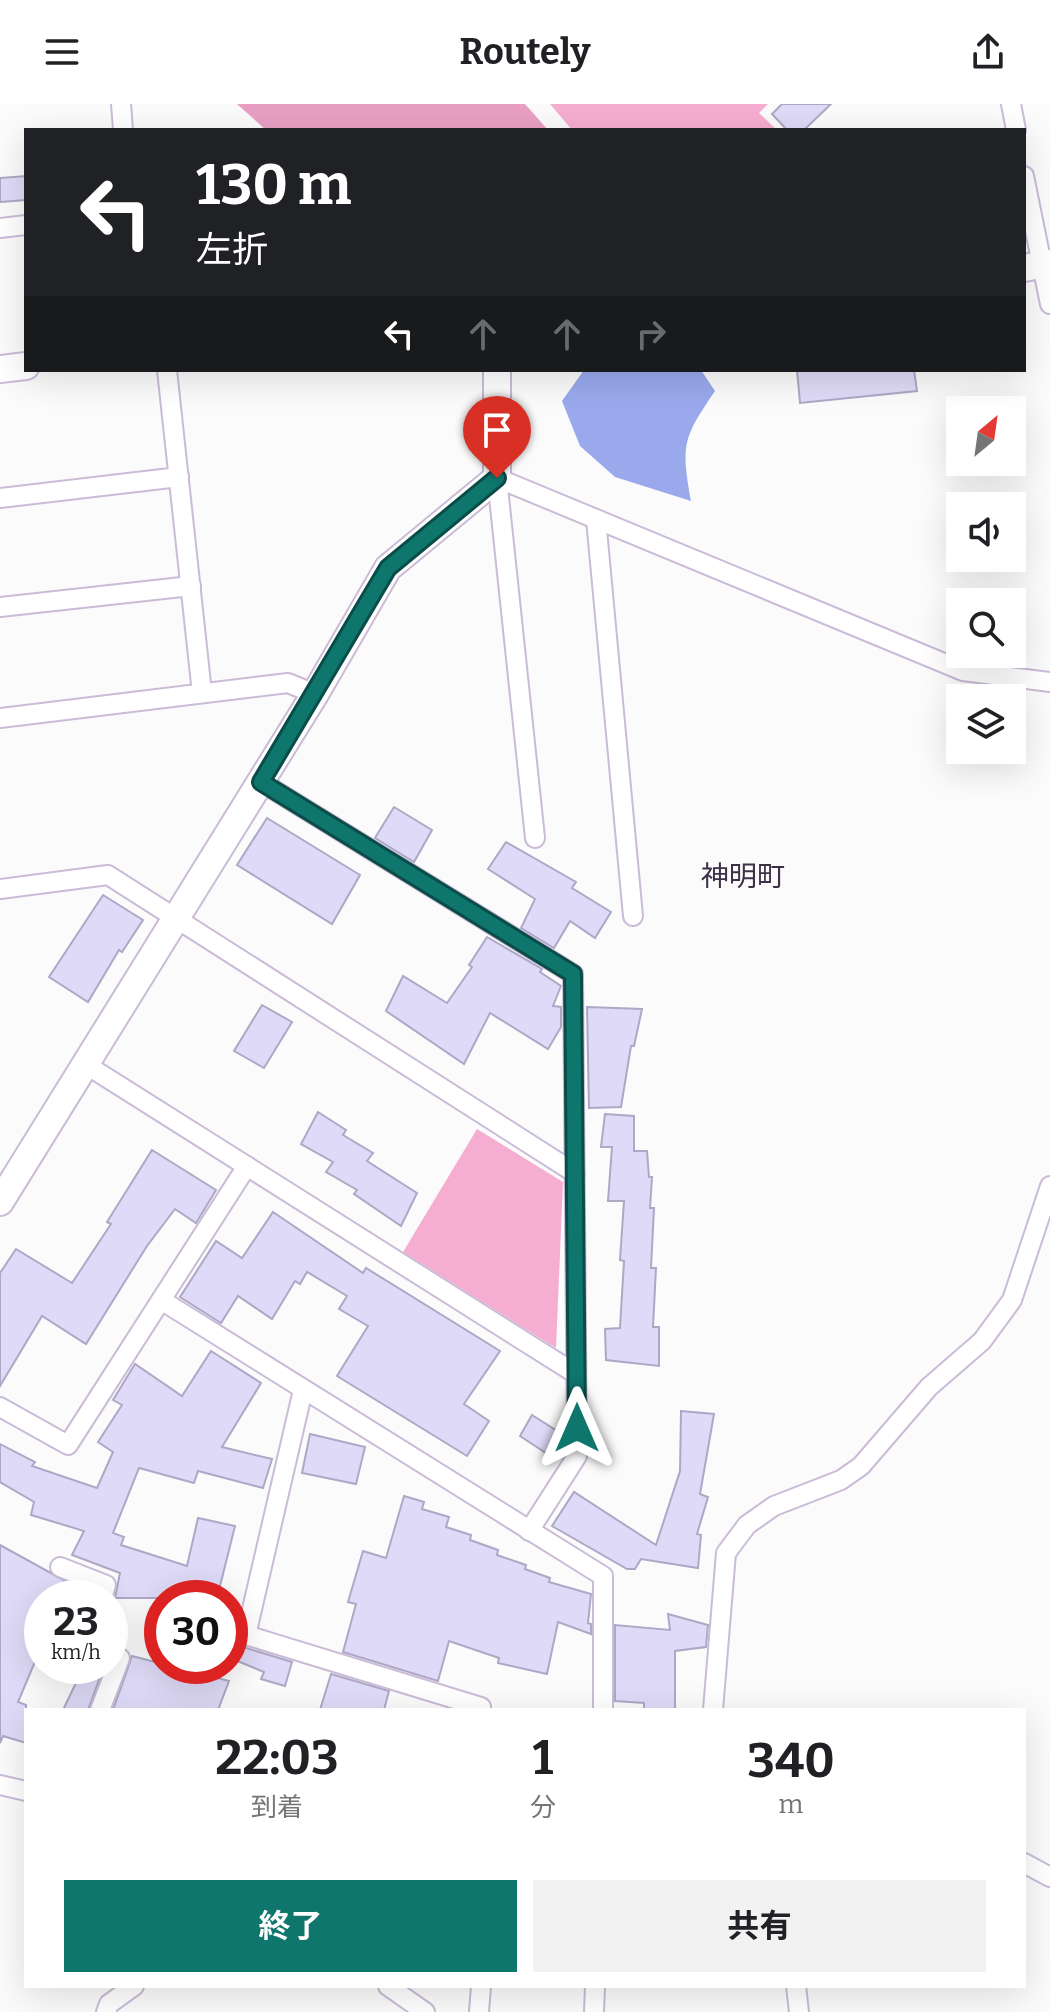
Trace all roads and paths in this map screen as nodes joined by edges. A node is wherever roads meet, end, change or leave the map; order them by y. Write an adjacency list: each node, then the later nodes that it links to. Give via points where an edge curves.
1 (121, 104): 3 (street)
2 (1011, 104): 4 (street)
3 (123, 128)
4 (1016, 128)
5 (1026, 187): 8 (street)
6 (24, 225): 7 (street)
7 (0, 228)
8 (1040, 265): 9 (street)
9 (1050, 304)
10 (24, 366): 11 (street)
11 (0, 369)
12 (167, 372): 14 (street)
13 (497, 372): 15 (street)
14 (179, 477): 16 (street); 18 (street)
15 (497, 478): 17 (street); 22 (street, via 388,568); 25 (street)
16 (0, 498)
17 (596, 519): 20 (street, via 963,671); 27 (street)
18 (191, 586): 19 (street); 21 (street)
19 (0, 607)
20 (1050, 682)
21 (202, 693): 22 (street, via 288,683); 23 (street)
22 (315, 694): 24 (street)
23 (0, 718)
24 (261, 782): 28 (street); 31 (street, via 573,974)
25 (535, 838)
26 (0, 889): 28 (street, via 108,875)
27 (633, 916)
28 (175, 919): 29 (street); 31 (street)
29 (85, 1064): 30 (street); 33 (street)
30 (247, 1166): 34 (street); 35 (street)
31 (575, 1173): 35 (street)
32 (1050, 1186): 45 (street, via 1012,1300 982,1341 929,1387 861,1466 841,1480 774,1506 747,1525 726,1553)
33 (0, 1202)
34 (161, 1300): 36 (street); 37 (street, via 68,1445)
35 (576, 1374): 38 (street, via 577,1456)
36 (303, 1390): 38 (street); 43 (street, via 246,1635)
37 (0, 1407)
38 (529, 1531): 44 (street, via 603,1576)
39 (60, 1567): 40 (street)
40 (93, 1580)
41 (110, 1684): 42 (street)
42 (101, 1708)
43 (481, 1708)
44 (603, 1708)
45 (713, 1708)
46 (0, 1785): 47 (street)
47 (24, 1791)
48 (1026, 1864): 49 (street)
49 (1050, 1877)
50 (131, 1988): 55 (street)
51 (391, 1988): 56 (street)
52 (481, 1988): 57 (street)
53 (595, 1988): 58 (street)
54 (796, 1988): 59 (street)
55 (106, 2012)
56 (425, 2012)
57 (479, 2012)
58 (594, 2012)
59 (799, 2012)

